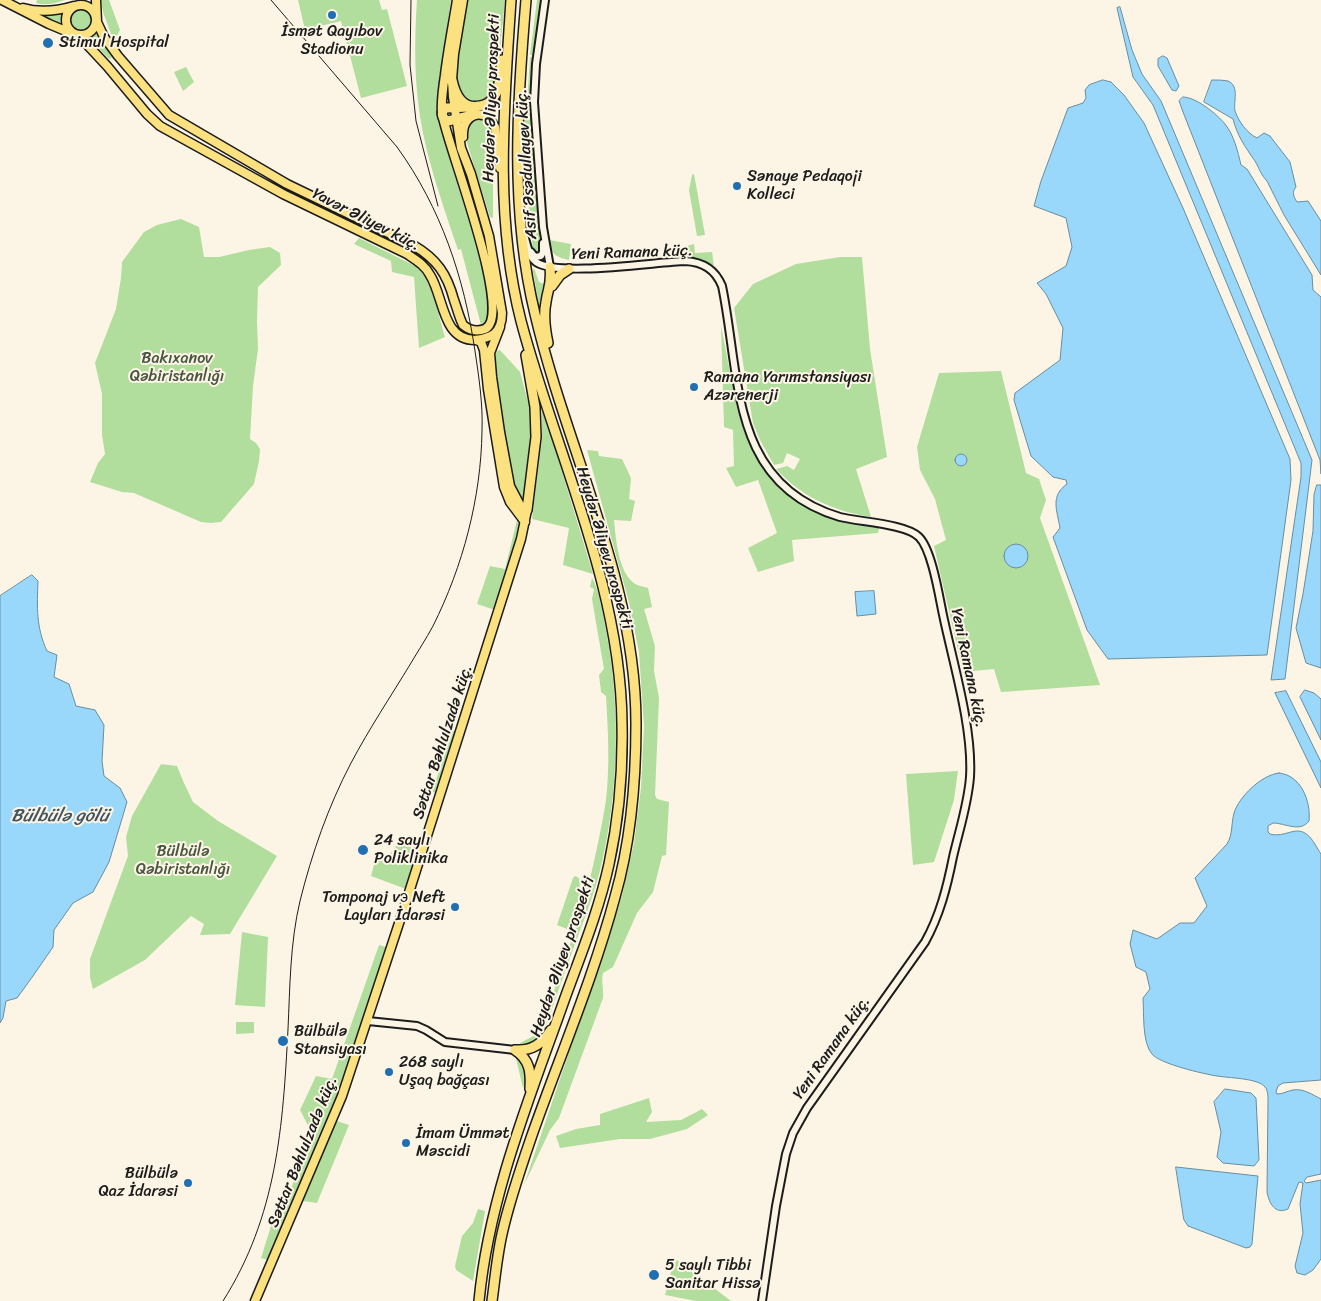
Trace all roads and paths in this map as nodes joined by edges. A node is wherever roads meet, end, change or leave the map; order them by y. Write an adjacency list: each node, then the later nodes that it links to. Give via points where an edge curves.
1 (2, 0): 9 (main road)
2 (81, 0): 10 (main road)
3 (96, 0): 11 (main road)
4 (457, 0): 18 (main road, via 444,76)
5 (463, 0): 15 (main road)
6 (511, 0): 17 (highway, via 497,92 489,103); 21 (highway, Heydər Əliyev prospekti, via 504,116)
7 (526, 0): 22 (highway, Heydər Əliyev prospekti, via 518,112)
8 (545, 0): 23 (street, Asif Əsədullayev küç., via 534,102)
9 (12, 5): 10 (main road, via 41,11); 12 (main road)
10 (74, 6): 11 (main road, via 88,6); 12 (main road, via 66,20 69,29)
11 (96, 18): 12 (main road, via 90,32); 13 (main road, Yavər Əliyev küç., via 100,30)
12 (76, 34): 14 (main road, Yavər Əliyev küç.)
13 (118, 56): 14 (main road); 30 (main road, Yavər Əliyev küç., via 176,120 287,184 429,255 443,272)
14 (107, 66): 31 (main road, Yavər Əliyev küç., via 160,126 283,194 422,264 434,280)
15 (452, 80): 16 (main road); 17 (highway, via 460,100)
16 (455, 107): 17 (highway); 18 (highway, via 445,109); 19 (main road)
17 (473, 111): 19 (highway); 20 (main road, via 463,131); 21 (main road, via 485,115 493,123)
18 (442, 115): 19 (highway, via 446,121); 26 (main road, via 473,213)
19 (457, 120): 20 (main road, via 461,148)
20 (471, 174): 25 (main road)
21 (504, 205): 32 (highway, Heydər Əliyev prospekti)
22 (519, 210): 24 (street); 37 (highway, Heydər Əliyev prospekti, via 535,316)
23 (543, 227): 24 (street, via 541,256 533,255); 27 (street, Asif Əsədullayev küç.)
24 (528, 248): 27 (street, via 535,260)
25 (493, 257): 26 (main road, via 489,242 484,239); 35 (main road, via 502,313)
26 (484, 261): 33 (main road, via 492,304 491,322 480,330)
27 (550, 267): 28 (street, Yeni Ramana küç.); 29 (highway)
28 (570, 269): 29 (highway, via 560,274); 47 (street, Yeni Ramana küç., via 685,261 703,264 714,272 724,296 736,385 758,453 776,478 815,507 848,519 907,529 921,538 930,558 961,699 970,776 942,903 925,942 807,1108 793,1133 776,1206)
29 (550, 290): 37 (highway, via 545,309 546,330)
30 (453, 296): 31 (main road, via 454,314 447,314); 33 (main road, Yavər Əliyev küç.)
31 (441, 302): 34 (main road, Yavər Əliyev küç.)
32 (521, 320): 38 (highway, via 535,407 536,437); 40 (highway, Heydər Əliyev prospekti, via 606,600 621,688 622,748 616,832 602,895)
33 (463, 325): 34 (main road, via 452,317)
34 (450, 326): 36 (main road, via 459,336)
35 (500, 327): 36 (main road, via 491,336); 38 (main road, via 490,359 500,432 510,486 520,505)
36 (474, 340): 39 (main road, via 481,342 484,350 504,487 510,502)
37 (564, 416): 46 (highway, Heydər Əliyev prospekti, via 611,565 628,637 635,688 635,777 629,834 616,897 509,1205)
38 (528, 510): 39 (main road, Səttar Bəhlulzadə küç.)
39 (525, 522): 41 (main road, Səttar Bəhlulzadə küç.)
40 (566, 996): 42 (highway, via 542,1042 530,1049); 43 (highway, Heydər Əliyev prospekti)
41 (368, 1021): 42 (street, via 417,1026 446,1042); 44 (main road, Səttar Bəhlulzadə küç., via 335,1116)
42 (515, 1050): 43 (highway, via 526,1060 530,1071)
43 (525, 1113): 45 (highway, Heydər Əliyev prospekti, via 494,1210)
44 (255, 1301)
45 (479, 1301)
46 (492, 1301)
47 (762, 1301)

